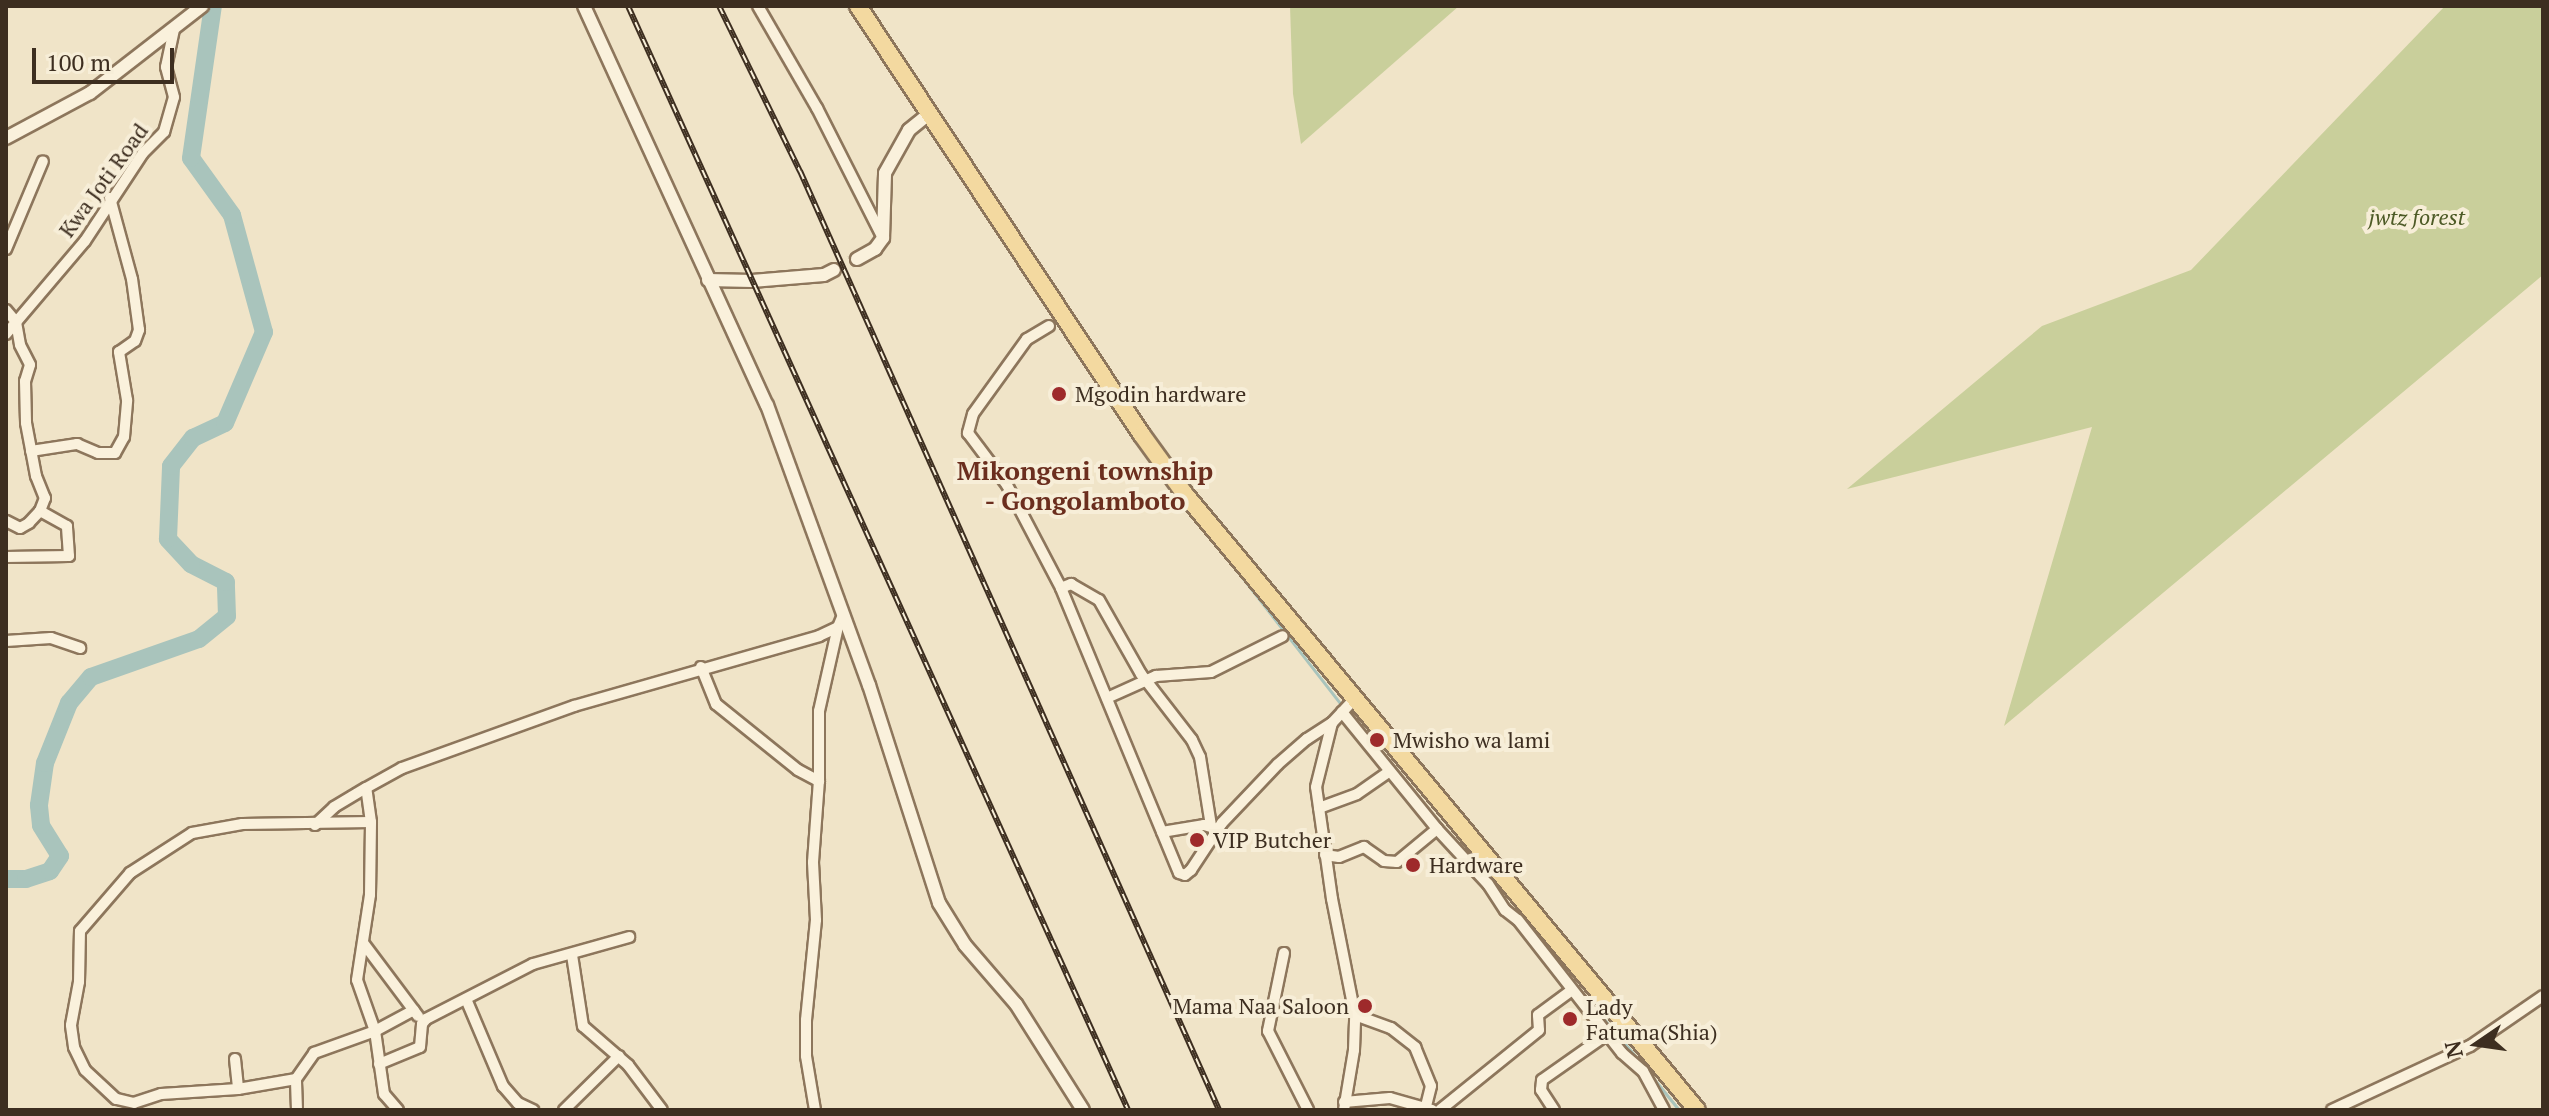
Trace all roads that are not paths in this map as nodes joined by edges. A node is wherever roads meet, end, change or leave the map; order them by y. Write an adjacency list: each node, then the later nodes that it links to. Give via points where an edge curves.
1 (202, 6): 5 (street)
2 (584, 6): 14 (street)
3 (758, 6): 10 (street)
4 (858, 6): 6 (main road)
5 (178, 24): 7 (street, via 90,93); 9 (street, Kwa Joti Road, via 166,67 172,112 164,132)
6 (929, 114): 10 (street, via 909,130 885,173); 31 (main road, via 1152,450)
7 (6, 138)
8 (43, 161): 11 (street)
9 (110, 198): 16 (street, Kwa Joti Road, via 85,241); 19 (street, via 132,279 139,330 135,341 119,352 127,400 124,437 115,453 77,444)
10 (883, 238): 12 (street)
11 (6, 249)
12 (857, 259)
13 (834, 270): 14 (street, via 752,281)
14 (708, 280): 24 (street, via 767,405)
15 (6, 310): 16 (street)
16 (16, 322): 18 (street, Kwa Joti Road); 19 (street, via 30,365 25,402)
17 (1049, 326): 23 (street, via 1027,339 973,414 968,433 1007,485)
18 (6, 334)
19 (31, 451): 20 (street, via 45,498)
20 (40, 511): 21 (street, via 20,528); 22 (street, via 67,526 69,556)
21 (6, 521)
22 (6, 557)
23 (1061, 588): 29 (street, via 1071,584 1099,600); 30 (street)
24 (840, 621): 28 (street, via 819,636); 35 (street, via 819,711); 69 (street, via 939,903 965,945 1016,1004)
25 (1283, 636): 29 (street, via 1211,672)
26 (6, 641): 27 (street, via 51,638)
27 (80, 648)
28 (701, 667): 35 (street, via 716,704); 36 (street, via 446,751)
29 (1146, 679): 30 (street); 40 (street, via 1198,752)
30 (1107, 698): 42 (street)
31 (1354, 699): 32 (street); 74 (main road)
32 (1342, 712): 33 (street); 34 (street)
33 (1332, 723): 37 (street, via 1316,787); 40 (street, via 1278,764)
34 (1390, 771): 37 (street, via 1357,794); 41 (street)
35 (819, 781): 68 (street, via 815,937 806,1020)
36 (366, 788): 38 (street); 39 (street)
37 (1319, 808): 43 (street)
38 (371, 822): 39 (street); 45 (street)
39 (315, 825): 60 (street, via 220,825 184,836 130,873 80,931 71,1025 85,1070 116,1099 134,1103 161,1094)
40 (1215, 828): 42 (street); 42 (street, via 1191,870 1182,876)
41 (1437, 829): 43 (street, via 1397,862 1384,861 1364,847 1339,857); 48 (street)
42 (1162, 832)
43 (1325, 855): 52 (street)
44 (629, 937): 47 (street)
45 (364, 944): 51 (street); 54 (street, via 357,980)
46 (1284, 953): 70 (street, via 1268,1031)
47 (572, 955): 50 (street, via 533,964); 56 (street, via 581,1022)
48 (1572, 990): 55 (street); 71 (street, via 1541,1013 1539,1030)
49 (2543, 996): 75 (street, via 2470,1046)
50 (466, 999): 53 (street); 65 (street, via 503,1086)
51 (414, 1010): 53 (street); 54 (street)
52 (1355, 1015): 61 (street); 62 (street, via 1391,1028 1415,1047 1431,1086)
53 (422, 1024): 58 (street, via 420,1047)
54 (375, 1031): 58 (street); 59 (street, via 318,1050)
55 (1609, 1033): 72 (street, via 1542,1080 1541,1090); 73 (street, via 1651,1081)
56 (619, 1056): 66 (street); 67 (street)
57 (235, 1059): 60 (street)
58 (379, 1064): 64 (street, via 384,1094)
59 (296, 1079): 60 (street); 63 (street)
60 (238, 1089)
61 (1344, 1106): 62 (street, via 1390,1098)
62 (1429, 1108)
63 (297, 1110)
64 (398, 1110)
65 (533, 1110)
66 (564, 1110)
67 (662, 1110)
68 (813, 1110)
69 (1083, 1110)
70 (1308, 1110)
71 (1440, 1110)
72 (1554, 1110)
73 (1664, 1110)
74 (1697, 1110)
75 (2332, 1110)

